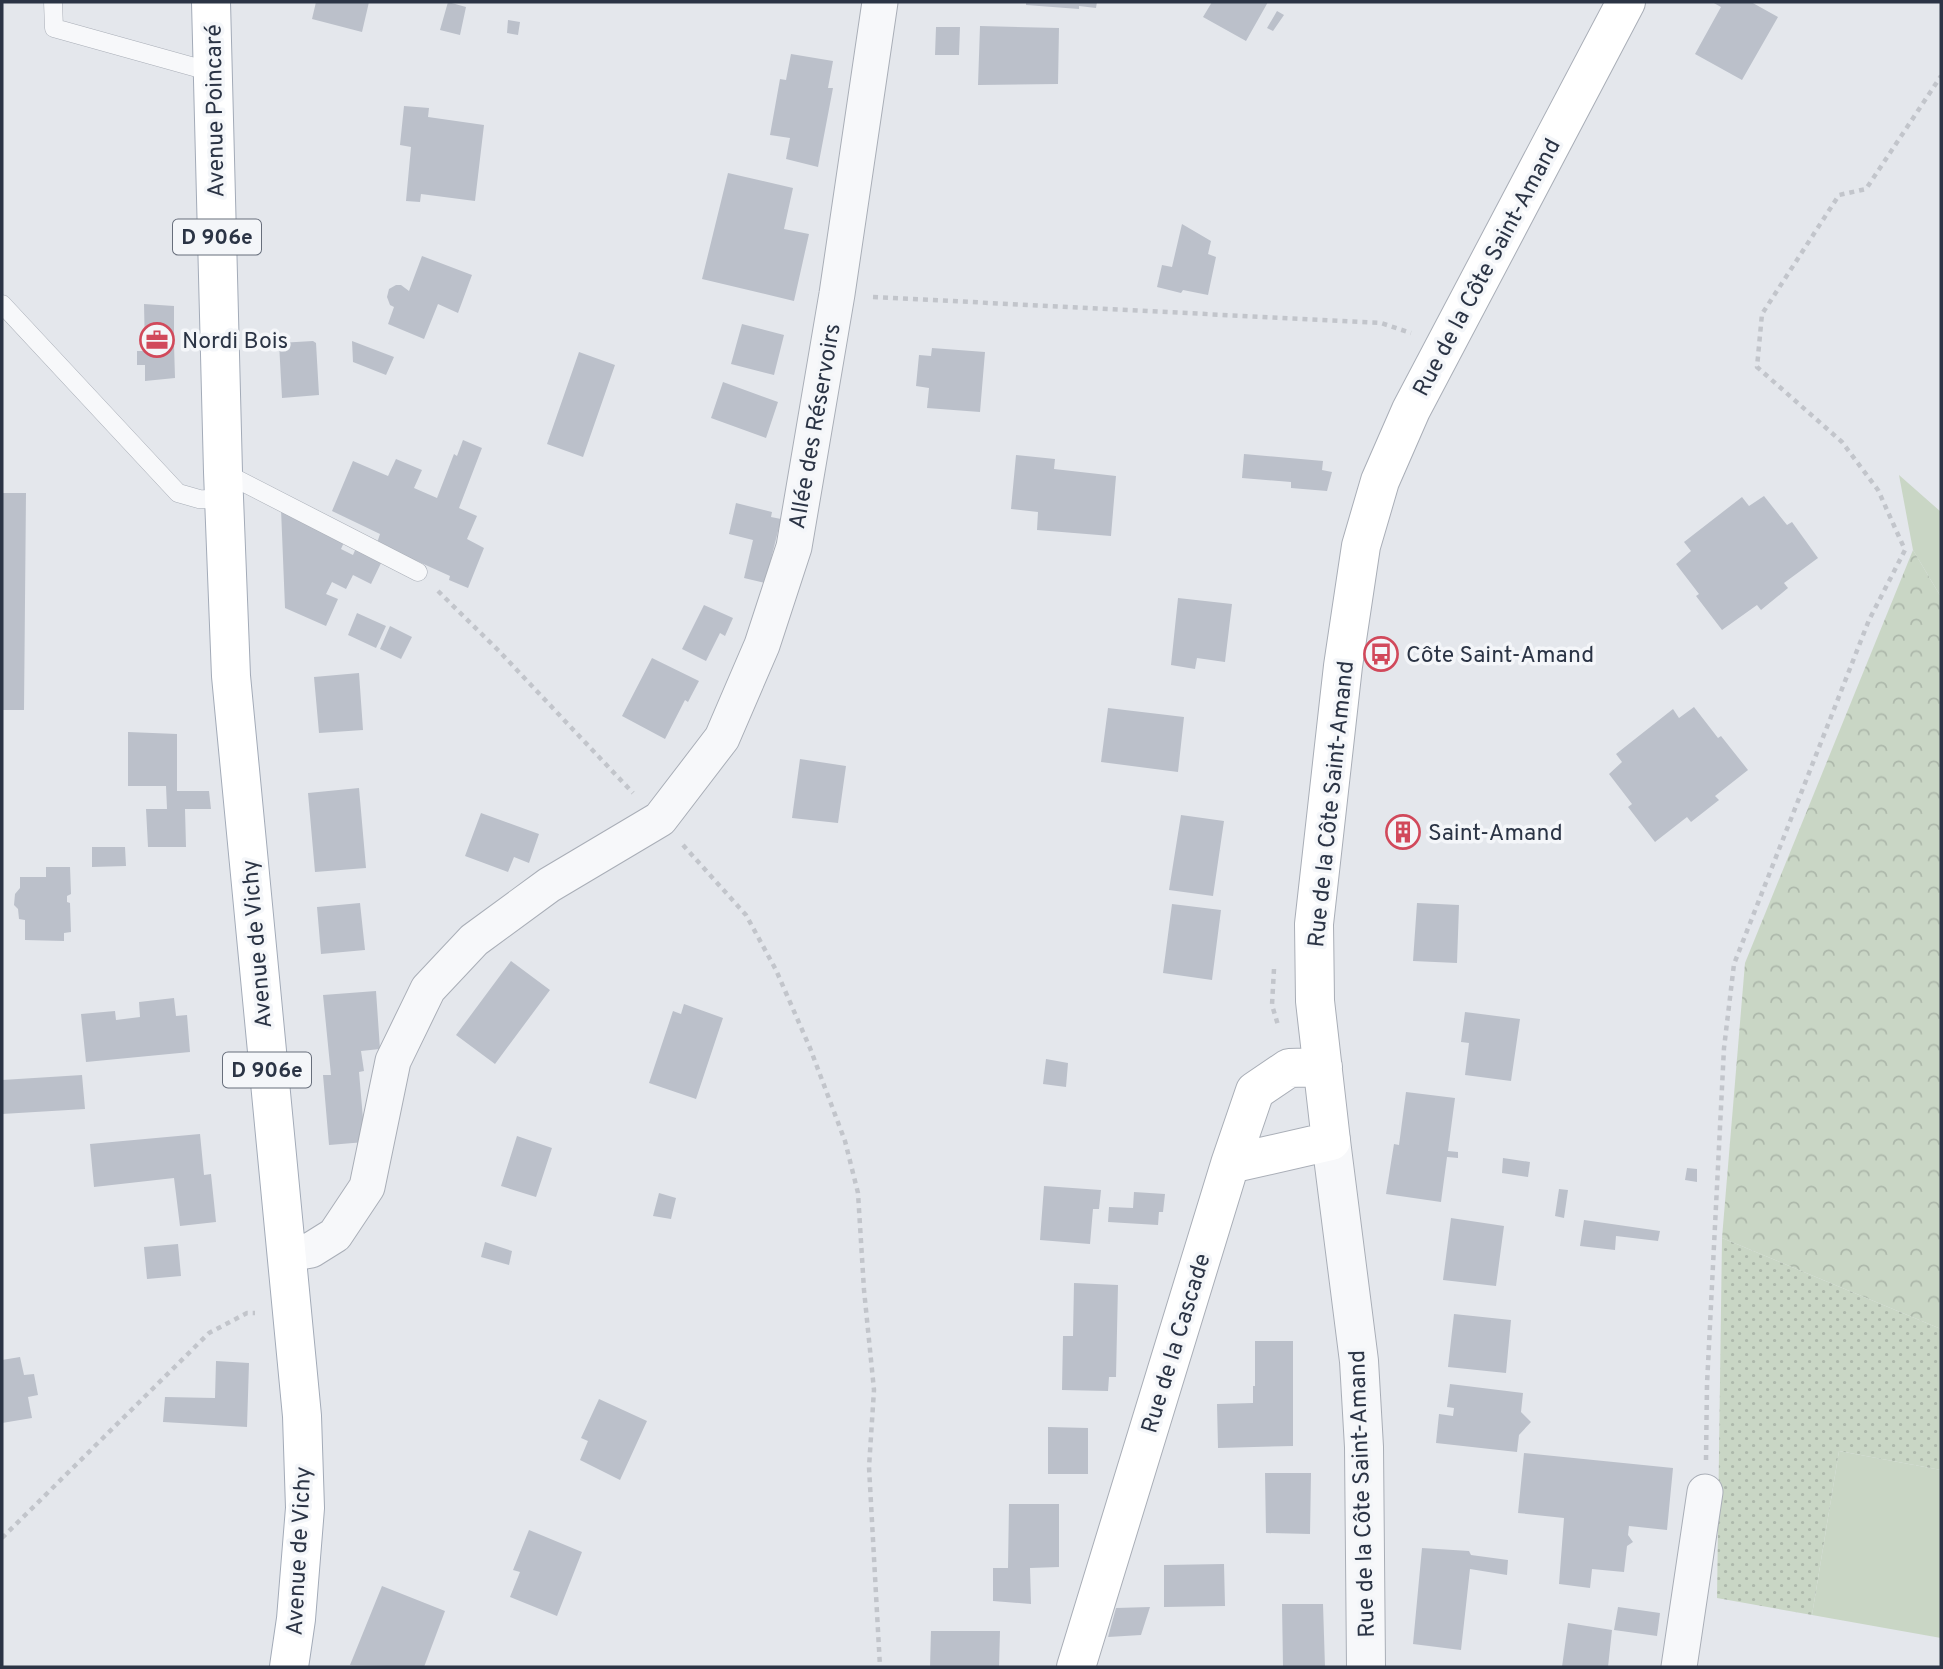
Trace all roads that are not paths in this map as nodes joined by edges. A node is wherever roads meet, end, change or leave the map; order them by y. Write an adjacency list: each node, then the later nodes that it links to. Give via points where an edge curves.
1 (53, 2): 5 (lane, via 54,28)
2 (211, 2): 5 (main road, Avenue Poincaré / D 906e)
3 (880, 2): 12 (street, Allée des Réservoirs, via 794,547 762,645 722,738 660,819 550,885 474,940 428,989 393,1061 367,1187 335,1235 311,1250)
4 (1626, 2): 9 (main road, Rue de la Côte Saint-Amand, via 1411,410 1380,481 1361,546 1314,924 1315,1001)
5 (212, 72): 7 (main road, Avenue Poincaré / D 906e)
6 (2, 304): 7 (lane, via 178,493 198,499)
7 (223, 486): 8 (lane); 12 (main road, Avenue de Vichy / D 906e, via 231,676)
8 (418, 572)
9 (1323, 1067): 10 (main road, Rue de la Côte Saint-Amand); 11 (main road, Rue de la Cascade, via 1289,1068 1255,1091)
10 (1331, 1141): 11 (main road); 16 (street, Rue de la Côte Saint-Amand, via 1359,1361)
11 (1230, 1164): 15 (main road, Rue de la Cascade)
12 (288, 1254): 14 (main road, Avenue de Vichy / D 906e, via 305,1508)
13 (1705, 1492): 17 (street)
14 (289, 1667)
15 (1076, 1667)
16 (1366, 1667)
17 (1679, 1667)

